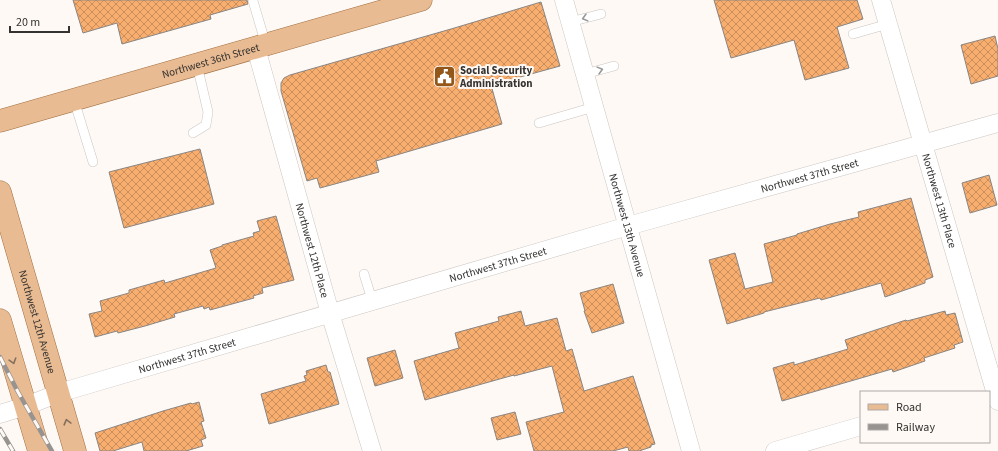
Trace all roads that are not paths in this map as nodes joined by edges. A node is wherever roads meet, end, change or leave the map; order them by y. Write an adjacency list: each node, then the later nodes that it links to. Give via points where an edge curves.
1 (421, 0): 9 (main road, Northwest 36th Street)
2 (564, 0): 6 (street, Northwest 13th Avenue)
3 (881, 0): 7 (street, Northwest 13th Place)
4 (253, 1): 9 (lane)
5 (601, 14): 6 (lane, one-way to 6)
6 (570, 22): 12 (street, Northwest 13th Avenue)
7 (888, 24): 8 (lane); 19 (street, Northwest 13th Place)
8 (853, 34)
9 (261, 46): 10 (main road, Northwest 36th Street); 25 (street, Northwest 12th Place)
10 (197, 64): 13 (main road, Northwest 36th Street); 18 (lane, via 208,112 206,125)
11 (614, 66): 12 (lane, one-way to 11)
12 (585, 74): 14 (street, Northwest 13th Avenue)
13 (74, 100): 15 (main road, Northwest 36th Street); 20 (lane)
14 (594, 107): 16 (lane); 22 (street, Northwest 13th Avenue)
15 (0, 121)
16 (539, 123)
17 (998, 123): 19 (street, Northwest 37th Street)
18 (193, 133)
19 (922, 144): 22 (street, Northwest 37th Street); 27 (street, Northwest 13th Place)
20 (93, 162)
21 (0, 192): 28 (main road, Northwest 12th Avenue)
22 (628, 226): 24 (street, Northwest 37th Street); 35 (street, Northwest 13th Avenue)
23 (364, 274): 24 (lane)
24 (372, 300): 25 (street, Northwest 37th Street)
25 (330, 313): 28 (street, Northwest 37th Street); 34 (street, Northwest 12th Place)
26 (0, 320): 29 (main road, one-way to 29)
27 (993, 392)
28 (59, 394): 29 (street, Northwest 37th Street); 33 (main road, Northwest 12th Avenue, one-way to 28)
29 (26, 406): 30 (street, Northwest 37th Street); 32 (main road)
30 (0, 414)
31 (860, 426): 36 (street)
32 (39, 451)
33 (75, 451)
34 (372, 451)
35 (691, 451)
36 (775, 451)

